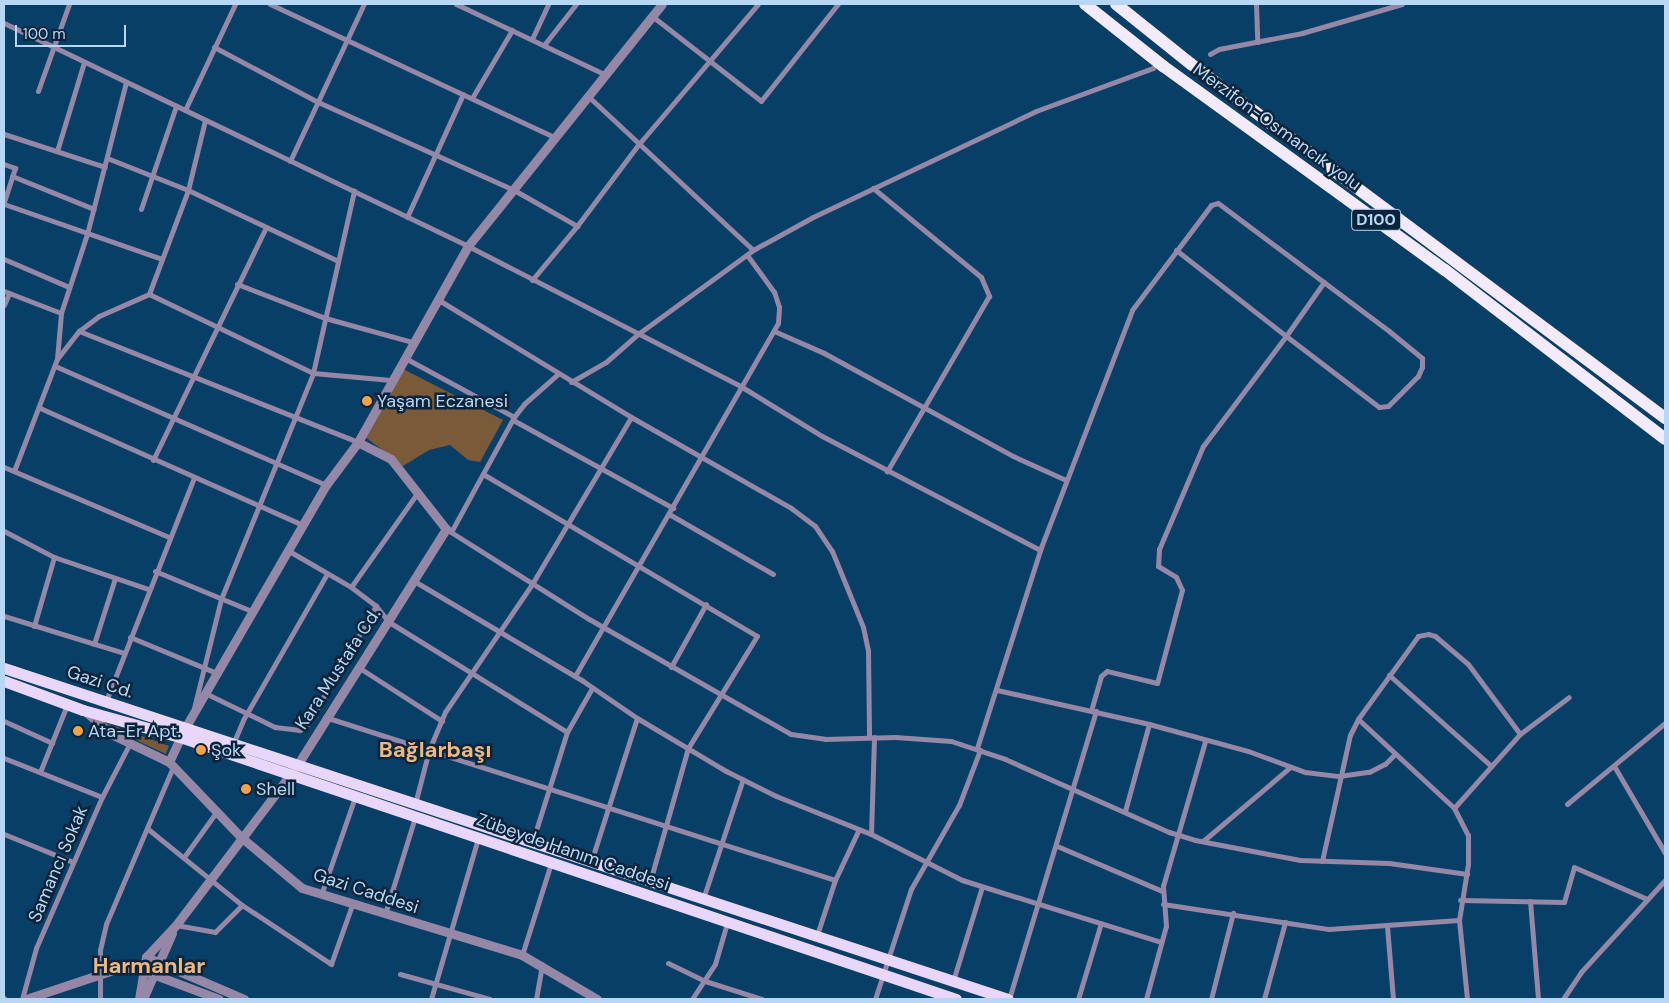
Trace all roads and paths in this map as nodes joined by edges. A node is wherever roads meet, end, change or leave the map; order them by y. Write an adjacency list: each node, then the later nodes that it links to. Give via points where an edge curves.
1 (69, 4): 24 (street)
2 (235, 4): 23 (street)
3 (270, 4): 19 (street)
4 (364, 4): 19 (street)
5 (456, 4): 15 (street)
6 (548, 4): 20 (street)
7 (576, 4): 22 (street)
8 (662, 4): 16 (street)
9 (758, 4): 27 (street)
10 (838, 4): 27 (street, via 761,102)
11 (1085, 4): 100 (highway, Merzifon-Osmancık yolu / D100, via 1163,66 1445,270)
12 (1116, 4): 98 (highway, Merzifon-Osmancık yolu / D100, via 1198,70)
13 (1256, 4): 21 (street)
14 (1402, 4): 21 (street, via 1310,31)
15 (468, 6): 18 (street)
16 (652, 16): 27 (street); 29 (street)
17 (4, 24): 24 (street)
18 (512, 30): 20 (street); 34 (street)
19 (348, 39): 32 (street); 35 (street)
20 (532, 39): 22 (street)
21 (1257, 42): 25 (street, via 1219,49)
22 (544, 45): 29 (street)
23 (214, 46): 35 (street); 37 (street)
24 (52, 47): 26 (street); 31 (street)
25 (1210, 54)
26 (84, 62): 30 (street); 42 (street)
27 (709, 64): 41 (street)
28 (1153, 68): 50 (street, via 1036,111)
29 (606, 75): 33 (street)
30 (126, 82): 36 (street); 44 (street)
31 (38, 91)
32 (463, 94): 34 (street); 43 (street)
33 (589, 97): 40 (street); 41 (street)
34 (472, 98): 40 (street)
35 (318, 102): 43 (street); 45 (street)
36 (176, 106): 37 (street); 49 (street)
37 (185, 110): 38 (street)
38 (205, 120): 45 (street); 51 (street)
39 (4, 134): 42 (street)
40 (557, 138): 52 (street)
41 (638, 145): 58 (street); 62 (street)
42 (57, 152): 47 (street)
43 (435, 154): 52 (street); 57 (street)
44 (107, 158): 47 (street); 49 (street)
45 (290, 161): 53 (street)
46 (4, 164): 48 (street, via 15,168)
47 (105, 167): 55 (street)
48 (12, 176): 54 (street); 55 (street)
49 (152, 176): 51 (street); 56 (street)
50 (873, 188): 62 (street); 94 (street, via 981,277 988,289 989,296)
51 (188, 190): 59 (street); 66 (street)
52 (514, 190): 58 (street); 61 (street)
53 (354, 191): 57 (street); 67 (street)
54 (4, 203): 60 (street)
55 (94, 209): 60 (street)
56 (141, 209)
57 (407, 217): 61 (street)
58 (577, 226): 68 (street)
59 (266, 227): 67 (street); 70 (street)
60 (86, 234): 66 (street); 71 (street)
61 (468, 246): 68 (street); 74 (street)
62 (753, 250): 64 (street)
63 (1176, 250): 69 (street, via 1211,205 1218,203); 82 (street); 111 (street, via 1132,310)
64 (747, 256): 80 (street, via 778,300 780,315); 81 (street)
65 (4, 259): 71 (street)
66 (162, 260): 73 (street)
67 (338, 261): 77 (street)
68 (532, 280): 81 (street)
69 (1324, 282): 82 (street); 82 (street, via 1422,358 1418,376 1388,406 1378,407)
70 (237, 284): 77 (street); 78 (street)
71 (69, 287): 76 (street)
72 (6, 292): 75 (street); 76 (street)
73 (148, 294): 78 (street); 79 (street, via 99,316)
74 (436, 299): 83 (street); 89 (street)
75 (4, 305)
76 (61, 313): 85 (street)
77 (325, 318): 83 (street); 87 (street)
78 (216, 327): 87 (street); 88 (street)
79 (79, 331): 85 (street); 88 (street)
80 (774, 331): 92 (street); 94 (street)
81 (638, 334): 91 (street, via 606,362); 92 (street)
82 (1286, 336): 163 (street, via 1202,446 1158,549 1158,566 1176,577 1182,590 1157,683 1107,671 1100,676)
83 (412, 342): 84 (street)
84 (403, 358): 90 (street); 99 (street)
85 (57, 359): 86 (street)
86 (55, 366): 93 (street); 95 (street)
87 (313, 373): 90 (street); 97 (street)
88 (193, 374): 95 (street); 97 (street)
89 (558, 374): 91 (street); 99 (street, via 524,404)
90 (391, 380): 101 (street)
91 (571, 382): 96 (street)
92 (742, 386): 102 (street); 108 (street)
93 (40, 408): 103 (street); 107 (street)
94 (925, 408): 108 (street); 111 (street)
95 (172, 417): 103 (street); 104 (street)
96 (631, 417): 102 (street); 106 (street)
97 (295, 418): 101 (street); 104 (street)
98 (1665, 418)
99 (513, 419): 106 (street); 109 (street)
100 (1665, 439)
101 (358, 442): 112 (street); 113 (street, via 391,459)
102 (702, 458): 115 (street); 176 (street, via 800,513 827,542 860,616 866,639)
103 (153, 460): 110 (street)
104 (278, 463): 112 (street); 114 (street)
105 (4, 467): 107 (street)
106 (600, 469): 115 (street); 117 (street)
107 (14, 471): 121 (street)
108 (886, 471): 122 (street)
109 (483, 474): 117 (street); 120 (street)
110 (194, 478): 114 (street); 121 (street)
111 (1066, 480): 122 (street)
112 (326, 485): 118 (street)
113 (418, 492): 120 (street); 132 (street)
114 (261, 507): 118 (street); 134 (street)
115 (673, 508): 116 (street)
116 (669, 514): 125 (street); 128 (street)
117 (568, 523): 125 (street); 131 (street)
118 (304, 525): 123 (street)
119 (4, 531): 124 (street)
120 (449, 531): 130 (street, Kara Mustafa Cd.); 131 (street)
121 (168, 537): 126 (street)
122 (1040, 550): 156 (street)
123 (290, 551): 127 (street); 137 (street)
124 (54, 558): 129 (street); 140 (street)
125 (638, 564): 135 (street); 141 (street)
126 (155, 571): 133 (street); 134 (street)
127 (327, 574): 132 (street); 164 (street)
128 (773, 574)
129 (115, 578): 133 (street); 144 (street)
130 (414, 581): 139 (street, Kara Mustafa Cd.); 142 (street)
131 (532, 584): 141 (street); 142 (street)
132 (351, 586): 136 (street)
133 (148, 589): 143 (street)
134 (221, 599): 137 (street); 146 (street)
135 (706, 604): 148 (street); 158 (street, via 757,636)
136 (376, 606): 139 (street); 164 (street, via 307,724 300,730 284,730)
137 (254, 613): 151 (street)
138 (4, 616): 140 (street)
139 (389, 622): 147 (street, Kara Mustafa Cd.); 150 (street)
140 (34, 626): 144 (street)
141 (605, 628): 148 (street); 153 (street)
142 (501, 632): 150 (street); 153 (street)
143 (130, 637): 145 (street); 146 (street)
144 (94, 644): 145 (street)
145 (124, 653): 160 (street)
146 (202, 667): 151 (street); 165 (street)
147 (358, 667): 166 (street, Kara Mustafa Cd.); 170 (street)
148 (671, 667): 158 (street)
149 (4, 668): 160 (main road, Gazi Cd.)
150 (472, 673): 170 (street); 173 (street)
151 (219, 674): 157 (street)
152 (1389, 675): 168 (street); 175 (street, via 1418,636 1431,634 1476,672); 188 (street)
153 (576, 676): 155 (street)
154 (4, 682): 161 (main road, Gazi Cd.)
155 (592, 688): 167 (street); 173 (street)
156 (997, 690): 163 (street); 182 (street)
157 (206, 694): 164 (street); 165 (street)
158 (720, 696): 176 (street, via 791,734 825,739); 181 (street)
159 (1569, 697): 175 (street)
160 (105, 702): 174 (main road, Gazi Cd.)
161 (67, 704): 162 (main road, Gazi Cd.); 178 (street)
162 (83, 710): 174 (main road, Gazi Cd.); 179 (street, Gazi Caddesi, via 113,735)
163 (1094, 711): 171 (street); 196 (street)
164 (247, 714): 180 (street)
165 (193, 716): 174 (street)
166 (324, 717): 183 (street); 186 (street, Kara Mustafa Cd.)
167 (637, 718): 181 (street); 201 (street)
168 (1358, 719): 184 (street); 193 (street, via 1350,736)
169 (4, 721): 178 (street)
170 (442, 721): 183 (street)
171 (1149, 724): 177 (street); 204 (street)
172 (1665, 724): 189 (street)
173 (567, 732): 195 (street)
174 (183, 733): 180 (main road); 187 (street); 192 (main road, Zübeyde Hanım Caddesi)
175 (1520, 734): 188 (street)
176 (871, 737): 182 (street, via 951,741); 210 (street)
177 (1205, 742): 190 (street, via 1248,751); 211 (street)
178 (52, 743): 191 (street)
179 (130, 743): 187 (street, Gazi Caddesi); 198 (street, Samancı Sokak)
180 (234, 744): 186 (main road)
181 (688, 748): 194 (street); 206 (street)
182 (978, 749): 196 (street); 220 (street, via 959,805)
183 (430, 750): 195 (street); 199 (street)
184 (1395, 754): 193 (street, via 1378,769); 202 (street)
185 (4, 758): 191 (street)
186 (298, 764): 192 (street, Kara Mustafa Cd.); 199 (main road)
187 (171, 765): 203 (street, Gazi Caddesi); 207 (street)
188 (1491, 766): 202 (street)
189 (1614, 766): 200 (street); 218 (street)
190 (1289, 768): 193 (street); 214 (street)
191 (40, 772): 198 (street)
192 (290, 774): 197 (main road, Zübeyde Hanım Caddesi); 212 (street, Kara Mustafa Cd.)
193 (1340, 776): 221 (street)
194 (743, 779): 208 (street); 216 (street)
195 (549, 786): 201 (street); 215 (street)
196 (1074, 789): 204 (street); 217 (street)
197 (355, 796): 205 (main road, Zübeyde Hanım Caddesi); 232 (street)
198 (102, 797): 222 (street, Samancı Sokak)
199 (415, 804): 215 (main road)
200 (1567, 804)
201 (607, 807): 206 (street); 223 (street)
202 (1454, 808): 225 (street, via 1468,835)
203 (217, 811): 212 (street, Gazi Caddesi); 219 (street)
204 (1125, 812): 211 (street)
205 (415, 817): 213 (main road, Zübeyde Hanım Caddesi); 242 (street)
206 (665, 827): 216 (street); 229 (street)
207 (148, 829): 219 (street); 260 (street, via 106,924 100,950)
208 (859, 829): 210 (street); 227 (street)
209 (4, 834): 222 (street)
210 (871, 834): 220 (street)
211 (1178, 835): 214 (street); 231 (street)
212 (242, 838): 226 (street, Kara Mustafa Cd.); 232 (street, Gazi Caddesi, via 302,888)
213 (478, 838): 224 (main road, Zübeyde Hanım Caddesi); 249 (street)
214 (1202, 841): 221 (street, via 1300,860)
215 (532, 843): 223 (main road)
216 (720, 844): 227 (street); 233 (street)
217 (1057, 846): 231 (street); 237 (street)
218 (1665, 853)
219 (184, 857): 226 (street)
220 (924, 861): 230 (street); 254 (street)
221 (1322, 861): 225 (street, via 1389,863)
222 (73, 862): 266 (street, Samancı Sokak, via 36,948)
223 (591, 862): 229 (main road)
224 (551, 863): 245 (main road, Zübeyde Hanım Caddesi); 252 (street)
225 (1467, 874): 235 (street)
226 (211, 878): 239 (street); 247 (street, Kara Mustafa Cd.)
227 (835, 880): 250 (street)
228 (1665, 880): 234 (street)
229 (649, 882): 233 (main road)
230 (982, 887): 237 (street); 264 (street)
231 (1162, 891): 238 (street)
232 (320, 896): 240 (street, Gazi Caddesi)
233 (703, 899): 250 (main road)
234 (1646, 899): 236 (street, via 1574,867 1564,902); 288 (street, via 1581,972)
235 (1460, 900): 236 (street); 243 (street)
236 (1530, 901): 287 (street)
237 (1039, 904): 246 (street); 280 (street)
238 (1163, 904): 241 (street); 251 (street, via 1166,926)
239 (242, 905): 240 (street, via 331,964); 247 (street, via 215,932)
240 (352, 905): 242 (street, Gazi Caddesi)
241 (1233, 913): 244 (street); 283 (street)
242 (384, 915): 249 (street, Gazi Caddesi)
243 (1459, 920): 248 (street); 286 (street)
244 (1285, 922): 248 (street, via 1329,929); 284 (street)
245 (727, 923): 262 (main road, Zübeyde Hanım Caddesi); 263 (street)
246 (1102, 923): 251 (street); 281 (street)
247 (176, 925): 253 (street); 255 (street)
248 (1387, 926): 285 (street)
249 (448, 934): 252 (street, Gazi Caddesi); 265 (street)
250 (817, 937): 254 (main road)
251 (1161, 942): 282 (street)
252 (522, 955): 257 (street, Gazi Caddesi)
253 (146, 957): 255 (street); 258 (street)
254 (886, 959): 262 (street); 264 (main road)
255 (159, 962): 261 (street); 271 (street)
256 (668, 963): 263 (street)
257 (542, 965): 274 (street); 275 (street, Gazi Caddesi)
258 (142, 970): 260 (street, via 122,967); 261 (street); 268 (street)
259 (400, 974): 265 (street)
260 (100, 975): 266 (street); 267 (street)
261 (153, 975): 269 (street); 270 (street)
262 (882, 976): 278 (street); 279 (main road, Zübeyde Hanım Caddesi)
263 (705, 981): 276 (street); 277 (street)
264 (953, 981): 280 (main road)
265 (435, 984): 272 (street); 273 (street)
266 (28, 999)
267 (100, 999)
268 (139, 999)
269 (143, 999)
270 (219, 999)
271 (244, 999)
272 (431, 999)
273 (490, 999)
274 (536, 999)
275 (597, 999)
276 (692, 999)
277 (762, 999)
278 (875, 999)
279 (952, 999)
280 (1008, 999)
281 (1078, 999)
282 (1146, 999)
283 (1211, 999)
284 (1264, 999)
285 (1393, 999)
286 (1467, 999)
287 (1538, 999)
288 (1563, 999)

